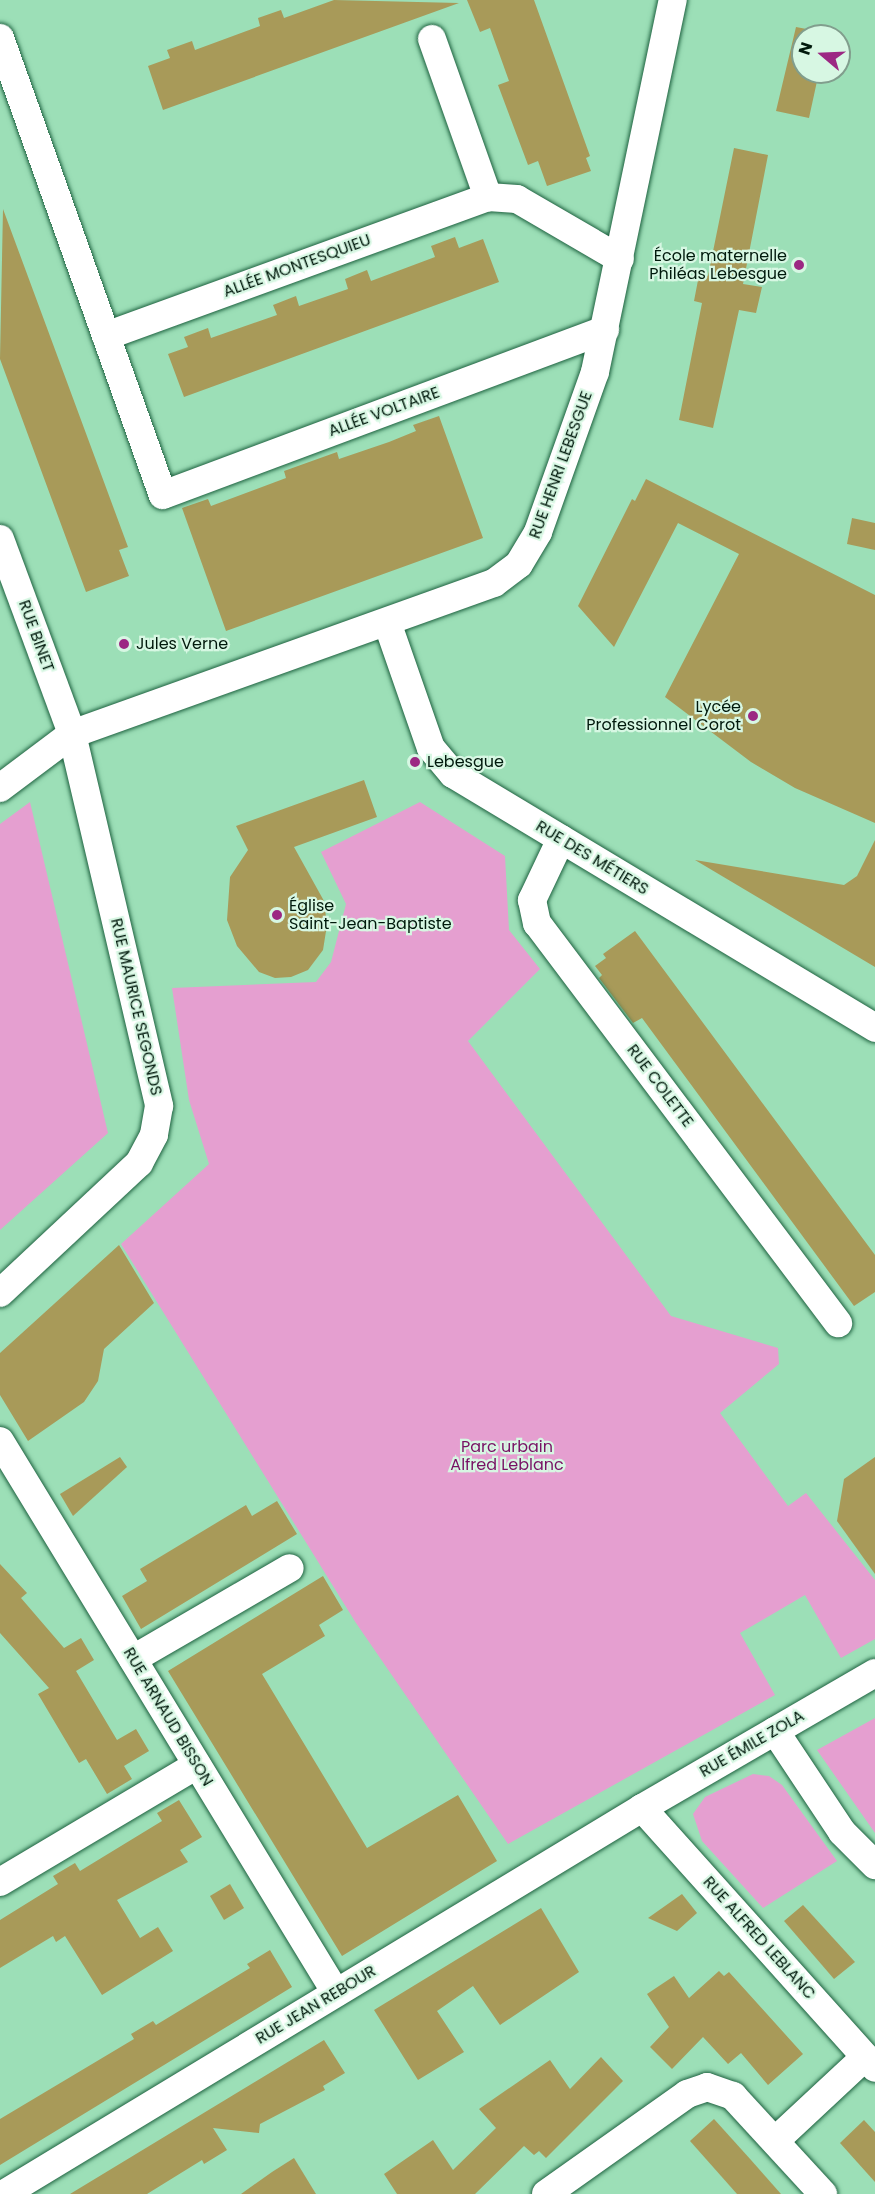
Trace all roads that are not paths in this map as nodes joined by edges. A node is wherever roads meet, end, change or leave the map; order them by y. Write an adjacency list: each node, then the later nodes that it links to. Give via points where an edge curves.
1 (674, 0): 5 (street, RUE HENRI LEBESGUE)
2 (0, 38): 7 (street)
3 (432, 39): 4 (street)
4 (488, 197): 5 (street, ALLÉE MONTESQUIEU, via 507,196 527,204); 7 (street, ALLÉE MONTESQUIEU)
5 (620, 259): 6 (street, RUE HENRI LEBESGUE)
6 (605, 330): 7 (street, ALLÉE VOLTAIRE, via 163,495); 9 (street, RUE HENRI LEBESGUE, via 580,420 538,532 522,559 494,583)
7 (106, 336)
8 (0, 539): 10 (street, RUE BINET)
9 (387, 622): 10 (street, RUE HENRI LEBESGUE); 12 (street, RUE DES MÉTIERS, via 438,759 464,782)
10 (72, 734): 11 (street, RUE HENRI LEBESGUE); 14 (street, RUE MAURICE SEGONDS, via 152,1068 157,1120 139,1162)
11 (0, 788)
12 (561, 839): 13 (street, RUE DES MÉTIERS); 15 (street, RUE COLETTE, via 532,900 537,923)
13 (875, 1028)
14 (0, 1293)
15 (838, 1323)
16 (0, 1441): 18 (street, RUE ARNAUD BISSON)
17 (290, 1568): 18 (street)
18 (133, 1659): 21 (street, RUE ARNAUD BISSON)
19 (875, 1673): 20 (street, RUE ÉMILE ZOLA)
20 (774, 1731): 22 (street, RUE ÉMILE ZOLA); 23 (street, via 842,1832)
21 (197, 1765): 24 (street); 25 (street, RUE ARNAUD BISSON)
22 (636, 1812): 25 (street, RUE JEAN REBOUR); 26 (street, RUE ALFRED LEBLANC)
23 (875, 1864)
24 (0, 1882)
25 (336, 1993): 28 (street, RUE JEAN REBOUR)
26 (870, 2062): 27 (street)
27 (775, 2141): 29 (street, via 733,2096 707,2087 687,2094); 30 (street)
28 (4, 2194)
29 (546, 2194)
30 (823, 2194)

